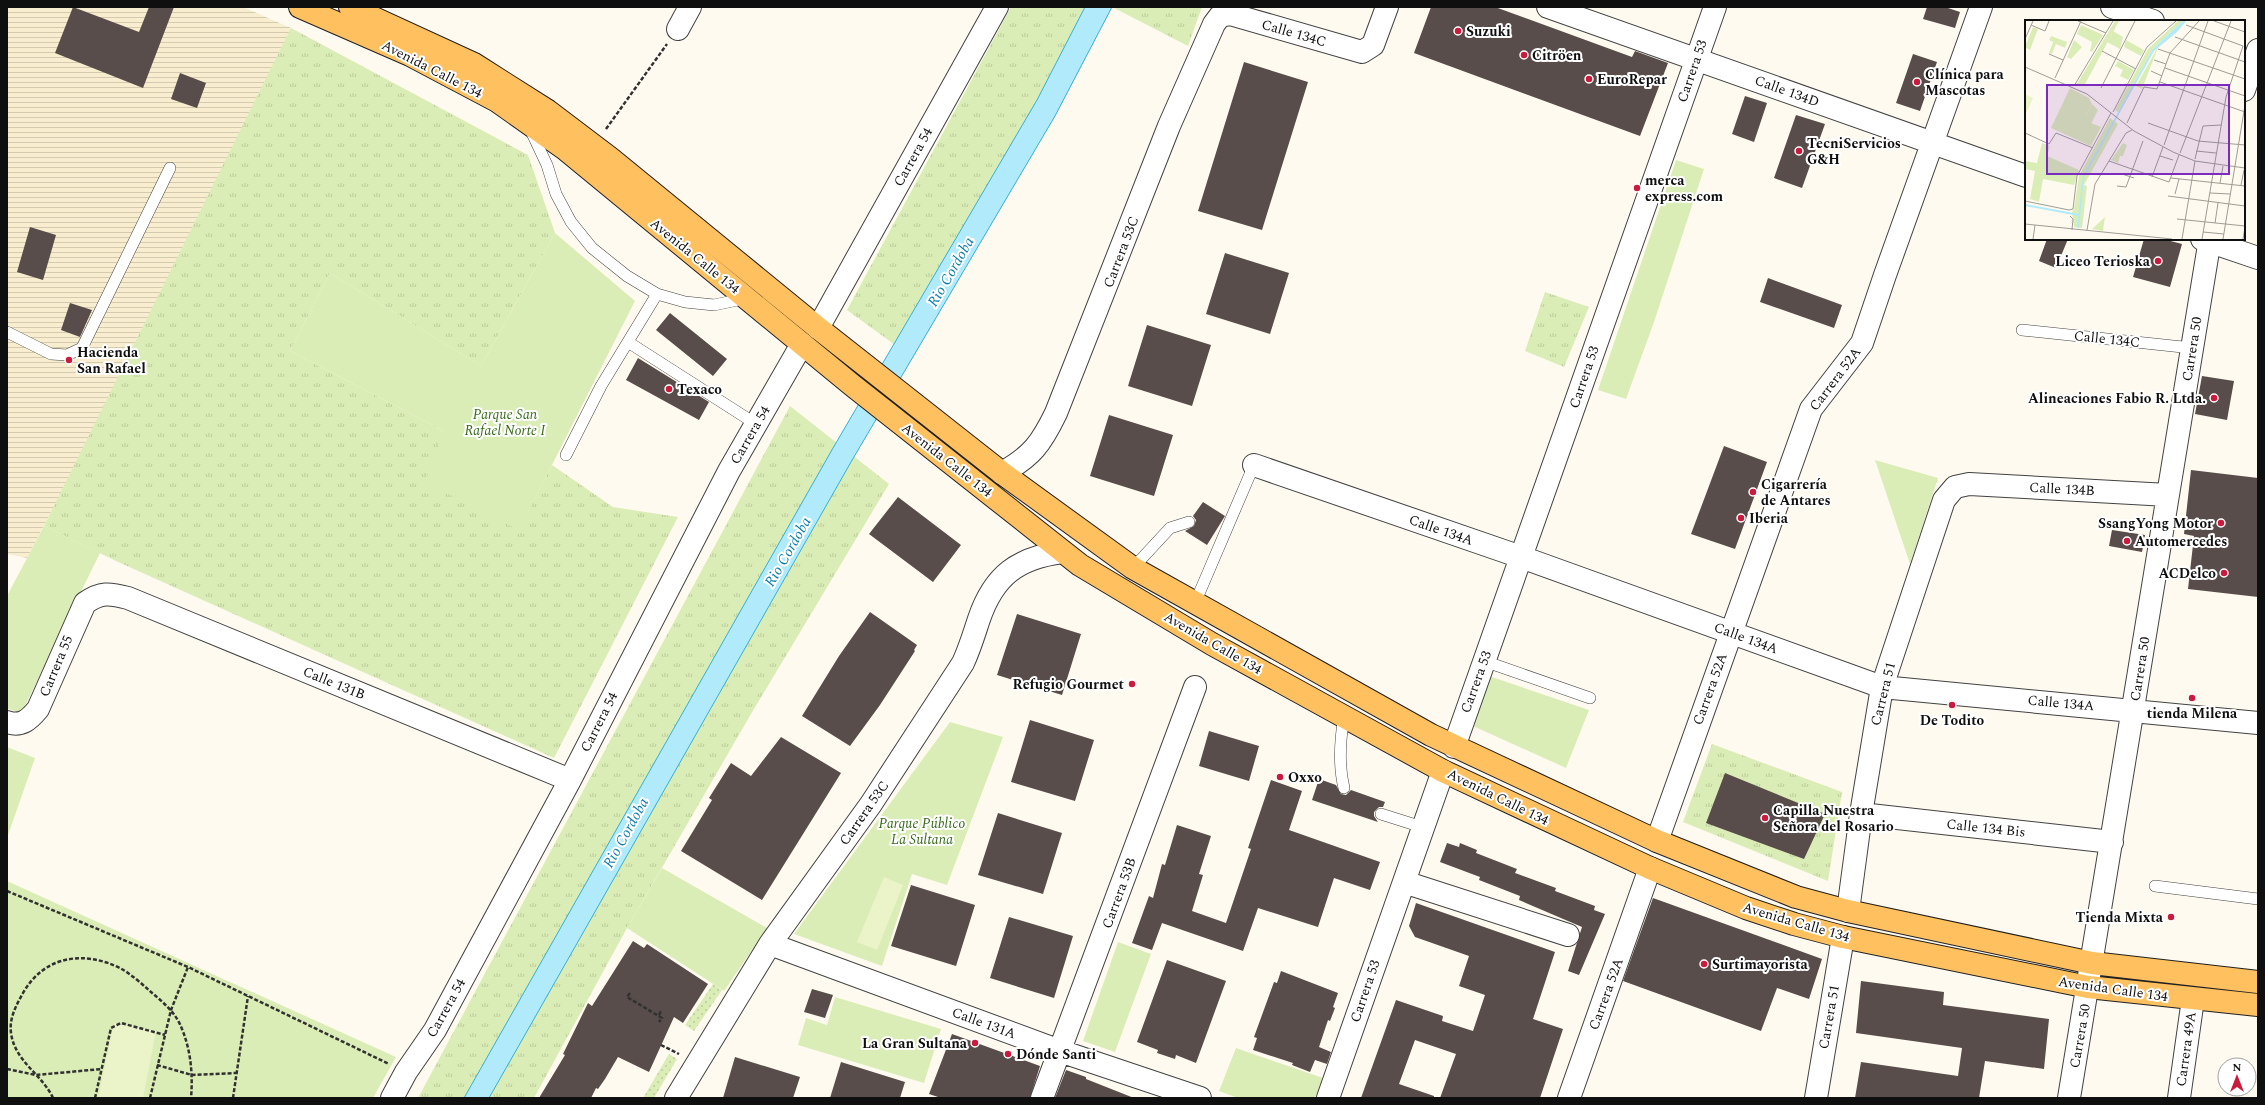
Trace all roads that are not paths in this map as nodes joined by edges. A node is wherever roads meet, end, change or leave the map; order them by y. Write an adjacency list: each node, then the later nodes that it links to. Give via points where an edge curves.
1 (300, 7): 16 (main road, Avenida Calle 134, via 410,55 485,95)
2 (350, 7): 24 (main road, Avenida Calle 134, via 474,64 548,111 594,145)
3 (690, 7): 12 (street)
4 (997, 7): 24 (street, Carrera 54)
5 (1387, 7): 10 (street, Calle 134C, via 1373,45 1362,52 1230,14)
6 (1548, 7): 14 (street, Calle 134D)
7 (1715, 7): 14 (street, Carrera 53)
8 (1981, 7): 17 (street, Carrera 52A)
9 (2112, 7): 11 (street)
10 (1220, 16): 33 (street, Carrera 53C, via 1214,24 1169,126 1056,413 1040,444 1017,465)
11 (2150, 20)
12 (678, 29)
13 (2254, 54): 15 (street)
14 (1697, 59): 17 (street, Calle 134D); 38 (street, Carrera 53)
15 (2245, 86)
16 (521, 118): 22 (lane, via 536,140 556,194 571,222 592,248 627,276); 23 (main road, Avenida Calle 134, via 565,149)
17 (1933, 143): 19 (street, Calle 134D); 42 (street, Carrera 52A, via 1862,343 1811,409)
18 (170, 168): 26 (lane, via 82,348 67,355 51,354)
19 (2025, 176)
20 (2207, 240): 21 (street); 29 (street, Carrera 50)
21 (2258, 258)
22 (657, 294): 23 (lane, via 685,302 714,304); 27 (lane)
23 (747, 298): 28 (main road, Avenida Calle 134)
24 (818, 328): 33 (main road, Avenida Calle 134)
25 (2022, 330): 29 (lane, Calle 134C)
26 (7, 332)
27 (628, 342): 30 (lane); 31 (lane)
28 (802, 344): 30 (street, Carrera 54); 37 (main road, Avenida Calle 134)
29 (2192, 348): 35 (street, Carrera 50)
30 (756, 424): 53 (street, Carrera 54, via 729,471)
31 (566, 455)
32 (1254, 465): 38 (street, Calle 134A); 41 (lane, via 1216,539)
33 (1002, 473): 39 (main road, Avenida Calle 134)
34 (1956, 487): 35 (street, Calle 134B, via 1969,484); 45 (street, Carrera 51, via 1944,500)
35 (2168, 495): 47 (street, Carrera 50)
36 (1189, 522): 39 (lane, via 1170,528)
37 (1062, 552): 48 (main road, Avenida Calle 134, via 1212,644); 67 (street, Carrera 53C, via 1024,560 1006,573 988,596 963,663 871,804)
38 (1521, 557): 42 (street, Calle 134A); 43 (street, Carrera 53)
39 (1133, 568): 41 (main road, Avenida Calle 134)
40 (97, 595): 49 (street, Carrera 55, via 85,603 76,619 38,709 30,719 21,724); 53 (street, Calle 131B, via 112,594 128,598)
41 (1195, 603): 51 (main road, Avenida Calle 134)
42 (1731, 632): 45 (street, Calle 134A); 58 (street, Carrera 52A)
43 (1484, 661): 46 (lane); 51 (street, Carrera 53)
44 (1195, 687): 73 (street, Carrera 53B)
45 (1882, 687): 47 (street, Calle 134A); 56 (street, Carrera 51)
46 (1590, 698)
47 (2134, 709): 50 (street, Calle 134A); 59 (street, Carrera 50)
48 (1344, 716): 52 (main road, Avenida Calle 134); 54 (lane, via 1340,772)
49 (7, 722)
50 (2258, 723)
51 (1454, 747): 58 (main road, Avenida Calle 134)
52 (1443, 771): 57 (street, Carrera 53); 60 (main road, Avenida Calle 134)
53 (570, 780): 74 (street, Carrera 54, via 435,1030 406,1072)
54 (1344, 788)
55 (1381, 814): 57 (lane)
56 (1861, 814): 59 (street, Calle 134 Bis); 64 (street, Carrera 51)
57 (1422, 827): 61 (street, Carrera 53)
58 (1657, 841): 64 (main road, Avenida Calle 134, via 1796,897)
59 (2112, 842): 68 (street, Carrera 50)
60 (1650, 868): 66 (main road, Avenida Calle 134, via 1771,918); 79 (street, Carrera 52A)
61 (1404, 882): 65 (street); 78 (street, Carrera 53)
62 (2155, 886): 63 (lane)
63 (2258, 899)
64 (1848, 911): 68 (main road, Avenida Calle 134)
65 (1568, 935)
66 (1844, 937): 70 (main road, Avenida Calle 134); 80 (street, Carrera 51)
67 (770, 944): 73 (street, Calle 131A); 75 (street, Carrera 53C)
68 (2092, 963): 69 (main road, Avenida Calle 134); 70 (street, Carrera 50)
69 (2258, 982)
70 (2088, 987): 71 (main road, Avenida Calle 134); 81 (street, Carrera 50)
71 (2193, 999): 72 (main road, Avenida Calle 134); 82 (street, Carrera 49A)
72 (2258, 1005)
73 (1060, 1051): 76 (street, Carrera 53B); 77 (street, Calle 131A)
74 (392, 1098)
75 (676, 1098)
76 (1042, 1098)
77 (1200, 1098)
78 (1328, 1098)
79 (1569, 1098)
80 (1816, 1098)
81 (2069, 1098)
82 (2179, 1098)

